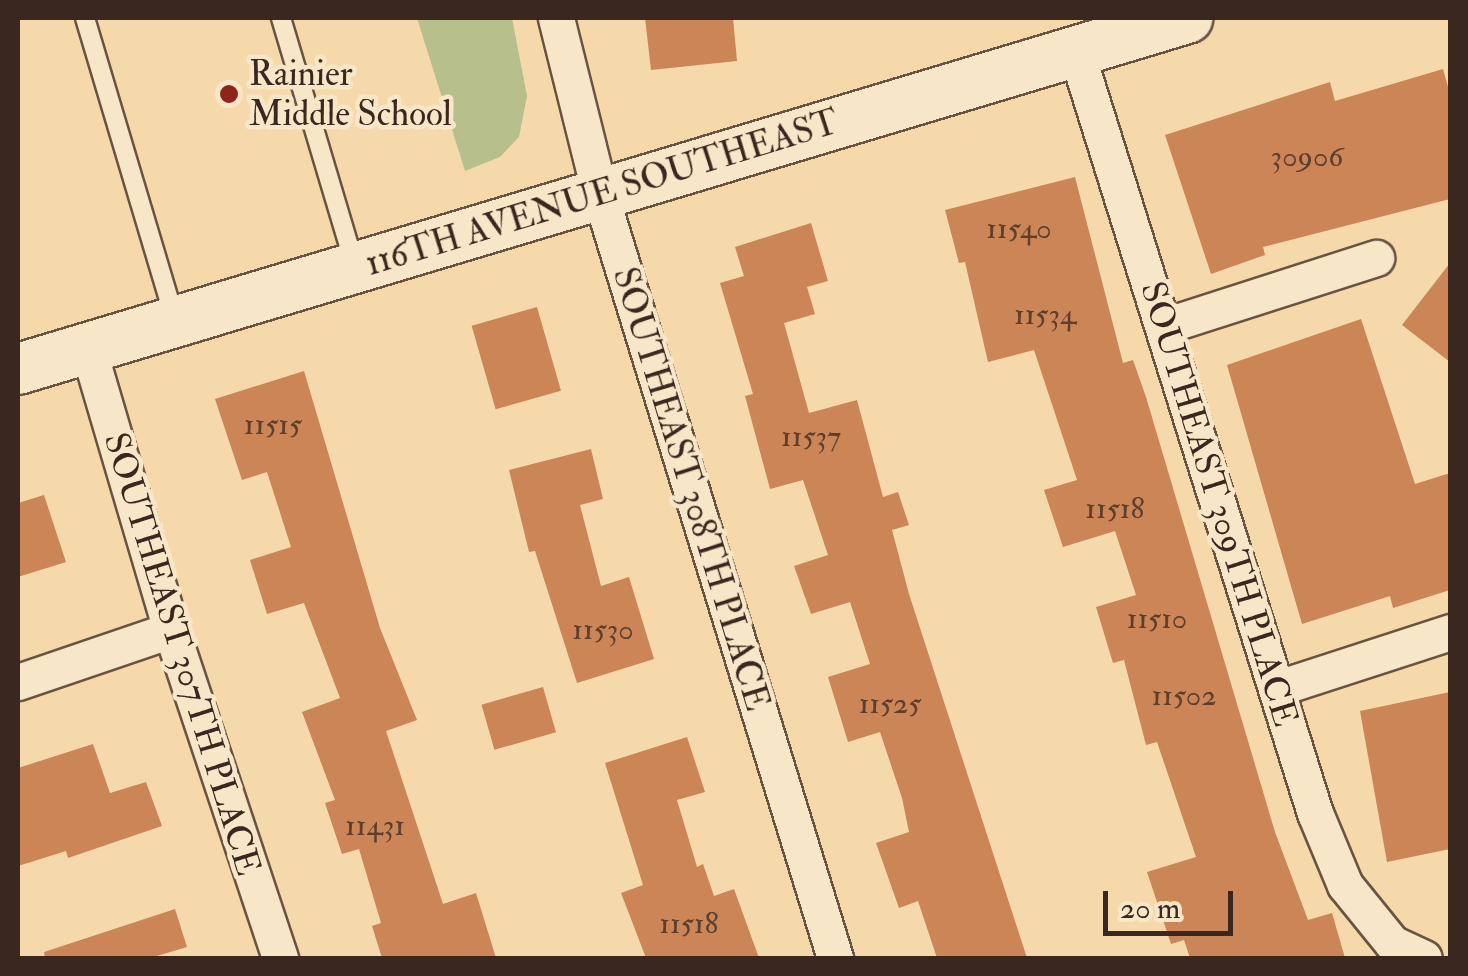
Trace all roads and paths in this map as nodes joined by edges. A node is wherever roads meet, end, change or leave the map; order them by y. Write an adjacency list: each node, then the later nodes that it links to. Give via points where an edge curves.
1 (85, 18): 10 (lane)
2 (281, 18): 9 (lane)
3 (556, 18): 7 (street, SOUTHEAST 308TH PLACE)
4 (1187, 18): 5 (street, 116TH AVENUE SOUTHEAST)
5 (1130, 26): 6 (street, 116TH AVENUE SOUTHEAST)
6 (1076, 51): 7 (street, 116TH AVENUE SOUTHEAST); 11 (street, SOUTHEAST 309TH PLACE)
7 (600, 194): 9 (street, 116TH AVENUE SOUTHEAST); 19 (street, SOUTHEAST 308TH PLACE)
8 (1376, 258): 11 (street)
9 (355, 268): 10 (street, 116TH AVENUE SOUTHEAST)
10 (176, 322): 12 (street, 116TH AVENUE SOUTHEAST)
11 (1164, 326): 17 (street, SOUTHEAST 309TH PLACE)
12 (88, 348): 13 (street, 116TH AVENUE SOUTHEAST); 14 (street, SOUTHEAST 307TH PLACE)
13 (18, 370)
14 (171, 630): 16 (street); 18 (street, SOUTHEAST 307TH PLACE)
15 (1450, 632): 17 (street)
16 (18, 682)
17 (1278, 688): 20 (street, SOUTHEAST 309TH PLACE, via 1345,885 1392,942)
18 (280, 958)
19 (835, 958)
20 (1424, 958)

